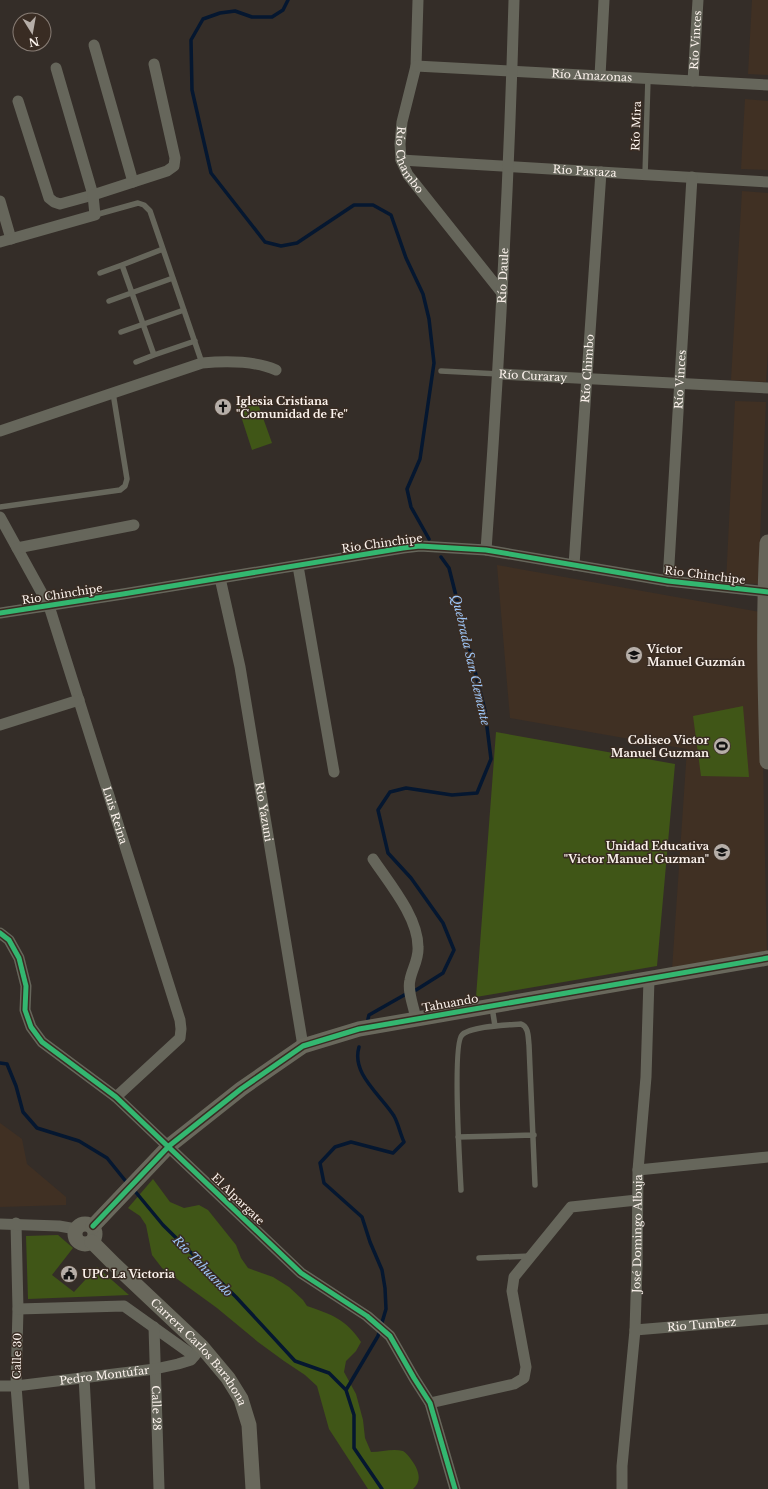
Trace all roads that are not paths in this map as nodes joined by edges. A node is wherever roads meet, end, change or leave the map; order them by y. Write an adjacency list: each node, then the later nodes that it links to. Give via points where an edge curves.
1 (418, 0): 7 (street, Río Chambo)
2 (514, 0): 9 (street, Río Daule)
3 (604, 0): 10 (street)
4 (698, 0): 12 (street, Río Vinces)
5 (94, 45): 20 (street)
6 (154, 64): 20 (street, via 175,158 174,166 167,171)
7 (416, 66): 9 (street, Río Amazonas); 15 (street, Río Chambo, via 402,122)
8 (56, 68): 22 (street)
9 (512, 71): 10 (street, Río Amazonas); 16 (street, Río Daule)
10 (600, 76): 11 (street, Río Amazonas)
11 (648, 78): 12 (street, Río Amazonas); 18 (lane, Río Mira)
12 (693, 81): 13 (street, Río Amazonas)
13 (768, 85)
14 (18, 101): 22 (street, via 49,198 60,204)
15 (401, 160): 16 (street, Río Pastaza); 31 (street, Río Chambo, via 408,175)
16 (508, 166): 17 (street, Río Pastaza); 31 (street, Río Daule)
17 (601, 172): 18 (street, Río Pastaza); 44 (street, Río Chimbo)
18 (645, 175): 19 (street, Río Pastaza)
19 (692, 177): 21 (street, Río Pastaza); 45 (street, Río Vinces)
20 (133, 182): 22 (street)
21 (768, 182)
22 (93, 195): 24 (street)
23 (0, 201): 25 (street)
24 (95, 215): 25 (street); 27 (lane, via 138,203 144,205 150,211)
25 (11, 239): 26 (street)
26 (0, 242)
27 (163, 249): 28 (lane); 30 (lane)
28 (122, 265): 29 (lane); 32 (lane)
29 (100, 273)
30 (173, 278): 32 (lane); 34 (lane)
31 (502, 292): 43 (street, Río Daule)
32 (132, 293): 33 (lane); 35 (lane)
33 (109, 301)
34 (184, 310): 35 (lane); 37 (lane)
35 (143, 325): 36 (lane); 38 (lane)
36 (121, 332)
37 (195, 341): 38 (lane); 40 (lane)
38 (154, 355): 39 (lane)
39 (136, 362)
40 (202, 362): 41 (street, via 259,365); 47 (street)
41 (276, 370)
42 (441, 371): 43 (lane, Río Curaray)
43 (499, 374): 44 (street, Río Curaray); 54 (street, Río Daule)
44 (587, 378): 45 (street, Río Curaray); 55 (street, Río Chimbo)
45 (680, 383): 46 (street, Río Curaray); 58 (street, Río Vinces)
46 (768, 388)
47 (113, 393): 48 (street); 49 (lane, via 127,479 125,486 120,490)
48 (0, 431)
49 (0, 507)
50 (0, 517): 53 (street, Luis Reina)
51 (134, 525): 53 (street)
52 (768, 543): 59 (main road)
53 (17, 548): 60 (street, Luis Reina)
54 (486, 550): 55 (street, Rio Chinchipe); 56 (street, Rio Chinchipe, via 420,546)
55 (574, 565): 58 (street, Rio Chinchipe)
56 (298, 566): 57 (street, Rio Chinchipe); 66 (street)
57 (220, 578): 60 (street, Rio Chinchipe); 74 (street, Rio Yazuni, via 240,667)
58 (668, 581): 59 (street, Rio Chinchipe)
59 (767, 592): 62 (main road)
60 (49, 606): 61 (street, Rio Chinchipe); 63 (street, Luis Reina)
61 (0, 613)
62 (767, 674): 65 (main road)
63 (79, 700): 64 (street); 75 (street, Luis Reina, via 182,1029 180,1038)
64 (0, 725)
65 (768, 761)
66 (334, 772)
67 (373, 859): 72 (street, via 403,903 417,935 418,954 409,986)
68 (0, 933): 75 (street, El Alpargate, via 9,940 19,958 26,986 24,1010 31,1028 42,1042)
69 (768, 958): 70 (street, Tahuando)
70 (649, 979): 71 (street, Tahuando); 80 (street, José Domingo Albuja, via 646,1077)
71 (492, 1006): 72 (street, Tahuando); 73 (lane)
72 (416, 1018): 74 (street, Tahuando, via 359,1029)
73 (495, 1026): 76 (lane, via 521,1024 527,1029); 77 (lane, via 468,1031 459,1038)
74 (303, 1046): 78 (street, Tahuando, via 241,1089)
75 (116, 1097): 78 (street, El Alpargate)
76 (534, 1135): 77 (lane); 81 (lane)
77 (458, 1137): 82 (lane)
78 (165, 1150): 86 (street, Tahuando); 100 (street, El Alpargate, via 301,1273 367,1316 390,1336)
79 (768, 1157): 80 (street)
80 (638, 1170): 83 (street, José Domingo Albuja)
81 (535, 1185)
82 (461, 1190)
83 (637, 1200): 89 (street, via 571,1207); 94 (street, José Domingo Albuja)
84 (16, 1223): 85 (street); 87 (street); 91 (street, Calle 30)
85 (0, 1224)
86 (93, 1226): 87 (street, via 82,1224); 88 (street, via 96,1233)
87 (76, 1229): 88 (street, via 76,1238 80,1243 86,1245)
88 (92, 1242): 95 (street, Carrera Carlos Barahona)
89 (531, 1256): 90 (lane); 100 (street, via 514,1277 512,1284 526,1367 524,1378 514,1384)
90 (479, 1258)
91 (18, 1309): 93 (street, via 124,1306); 99 (street, Calle 30)
92 (768, 1318): 94 (street, Rio Tumbez)
93 (154, 1327): 95 (street); 96 (street, Calle 28)
94 (635, 1330): 106 (street, José Domingo Albuja)
95 (198, 1351): 96 (street, Pedro Montúfar, via 191,1360); 104 (street, Carrera Carlos Barahona, via 228,1378 241,1398 249,1425)
96 (155, 1369): 97 (street, Pedro Montúfar); 103 (street, Calle 28)
97 (84, 1377): 99 (street, Pedro Montúfar); 102 (street)
98 (0, 1386): 99 (street, Pedro Montúfar)
99 (16, 1386): 101 (street, Calle 30)
100 (430, 1403): 105 (street, El Alpargate)
101 (24, 1489)
102 (90, 1489)
103 (160, 1489)
104 (253, 1489)
105 (455, 1489)
106 (622, 1489)

